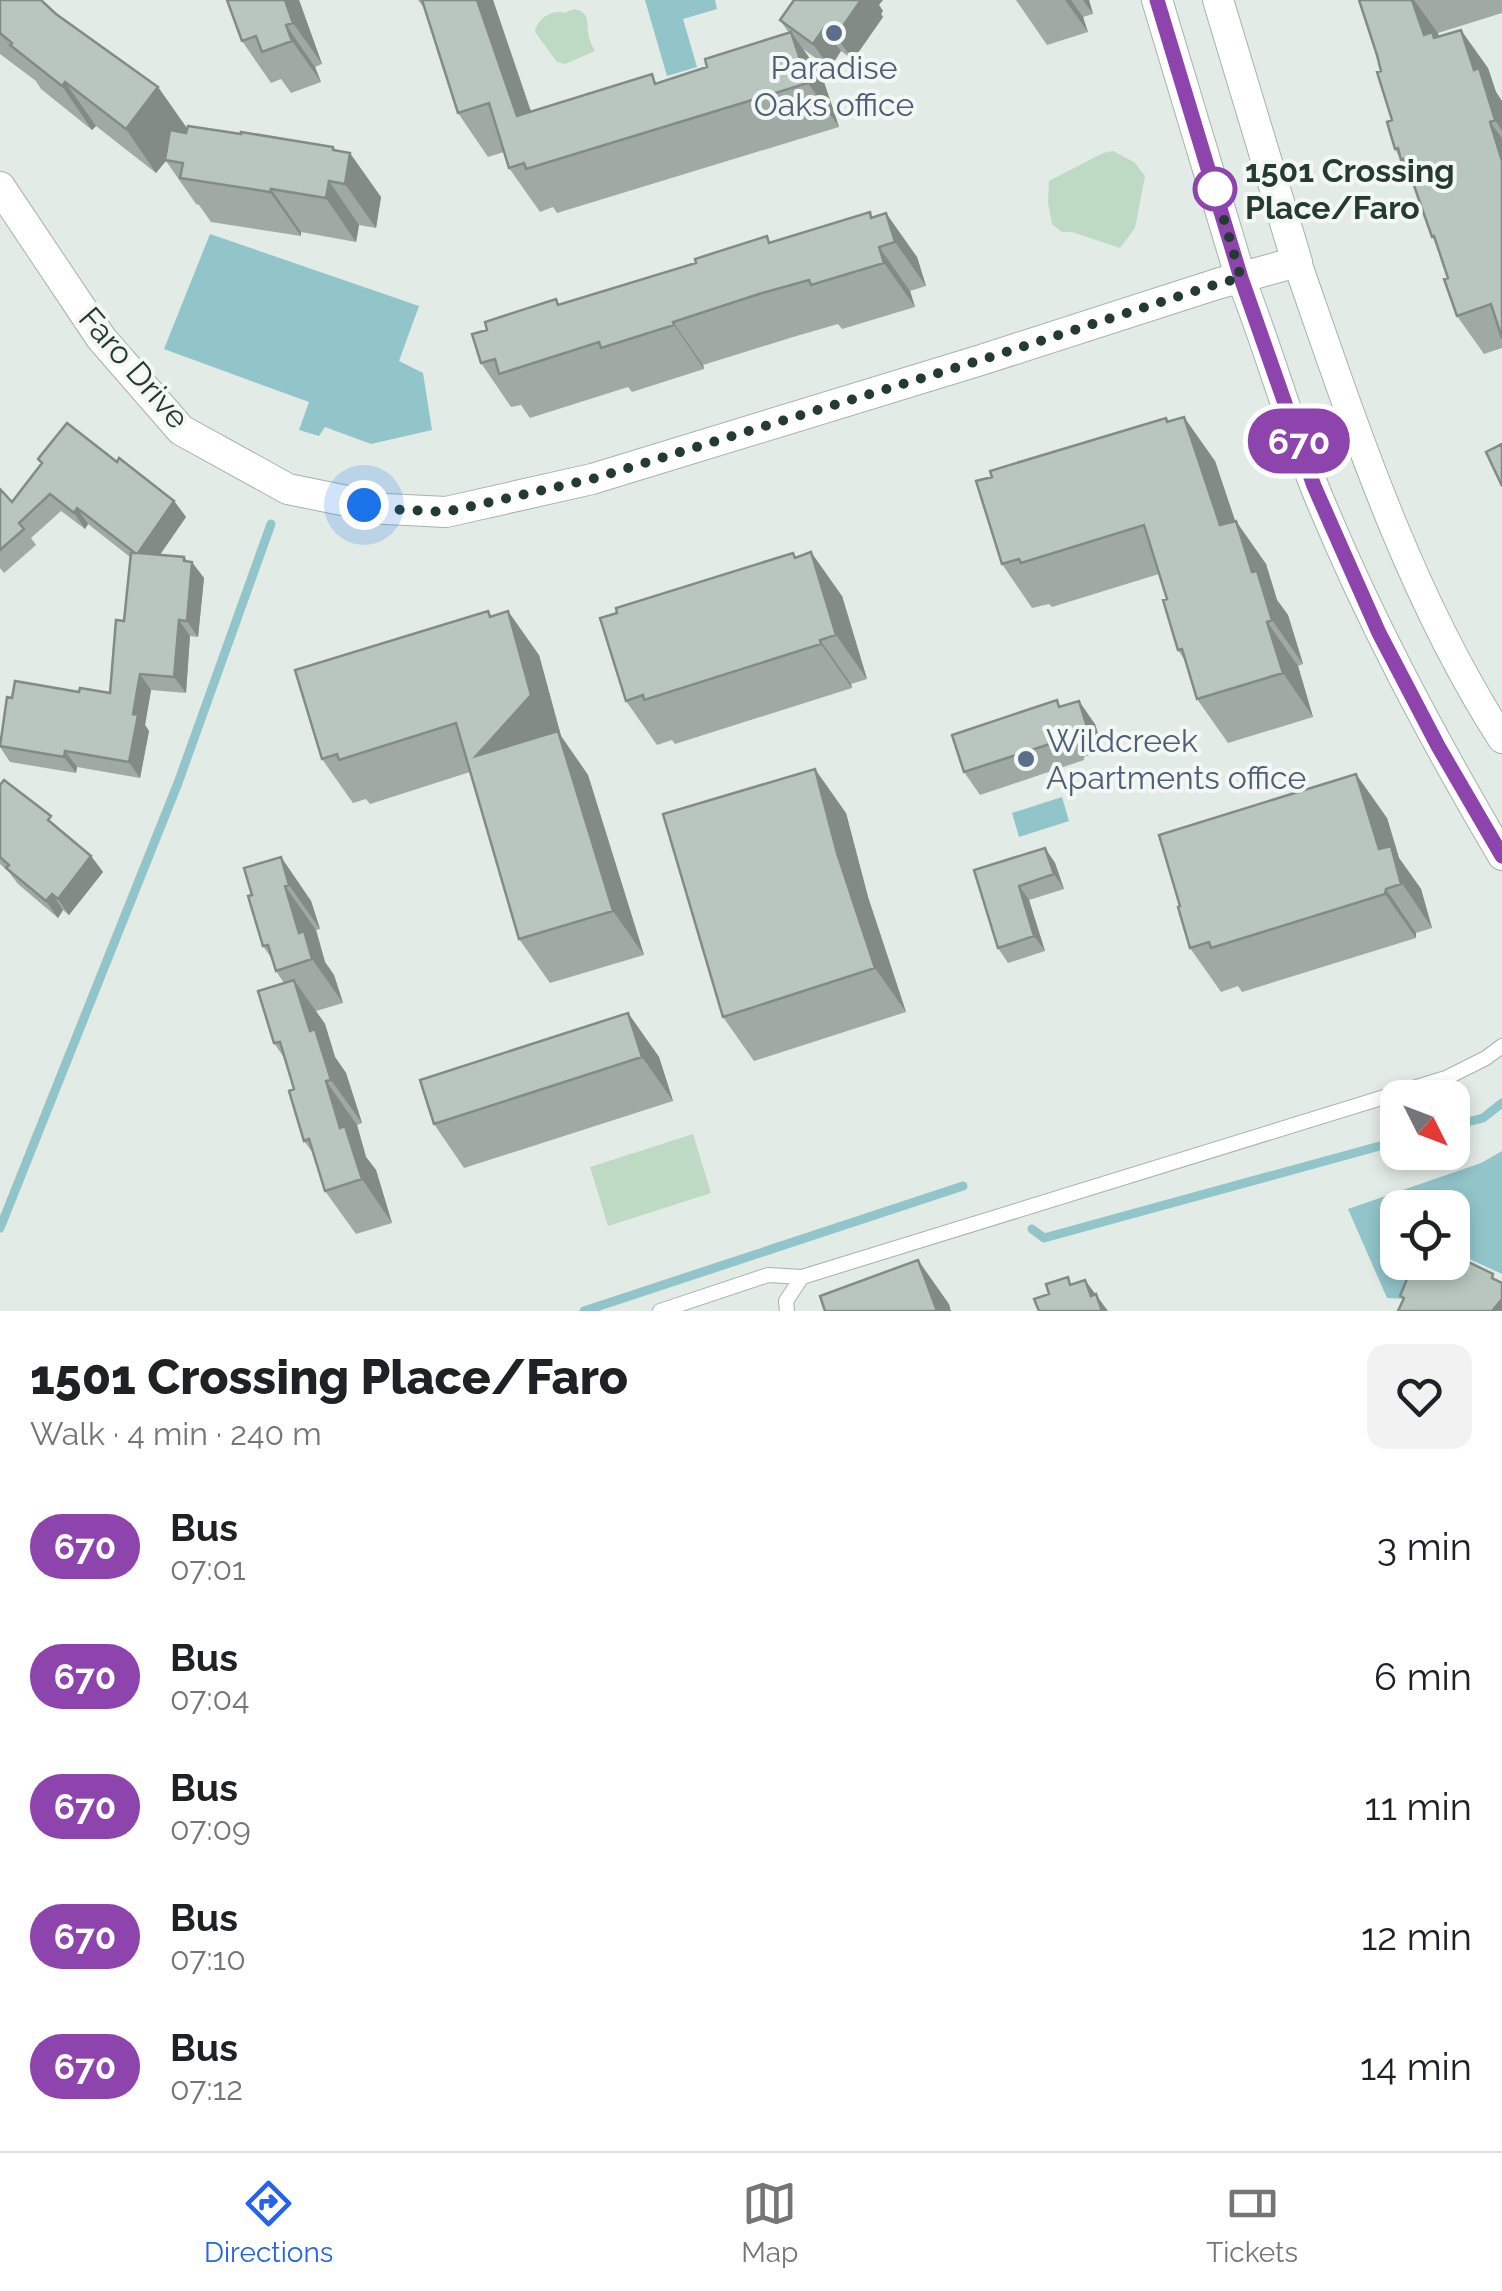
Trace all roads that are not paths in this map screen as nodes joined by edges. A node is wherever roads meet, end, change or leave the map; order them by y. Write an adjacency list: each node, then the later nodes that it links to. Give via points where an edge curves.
1 (1157, 0): 5 (street)
2 (1218, 0): 4 (street)
3 (0, 187): 5 (street, Faro Drive, via 101,338 181,430 288,489 386,509 446,512 592,479)
4 (1297, 262): 5 (street, Faro Drive); 6 (street, via 1362,449 1428,605)
5 (1241, 278): 7 (street, via 1314,486 1379,633)
6 (1502, 739)
7 (1502, 856)
8 (1502, 1046): 9 (lane, via 1446,1078)
9 (802, 1277): 10 (lane, via 768,1274); 11 (lane)
10 (660, 1311)
11 (787, 1311)

